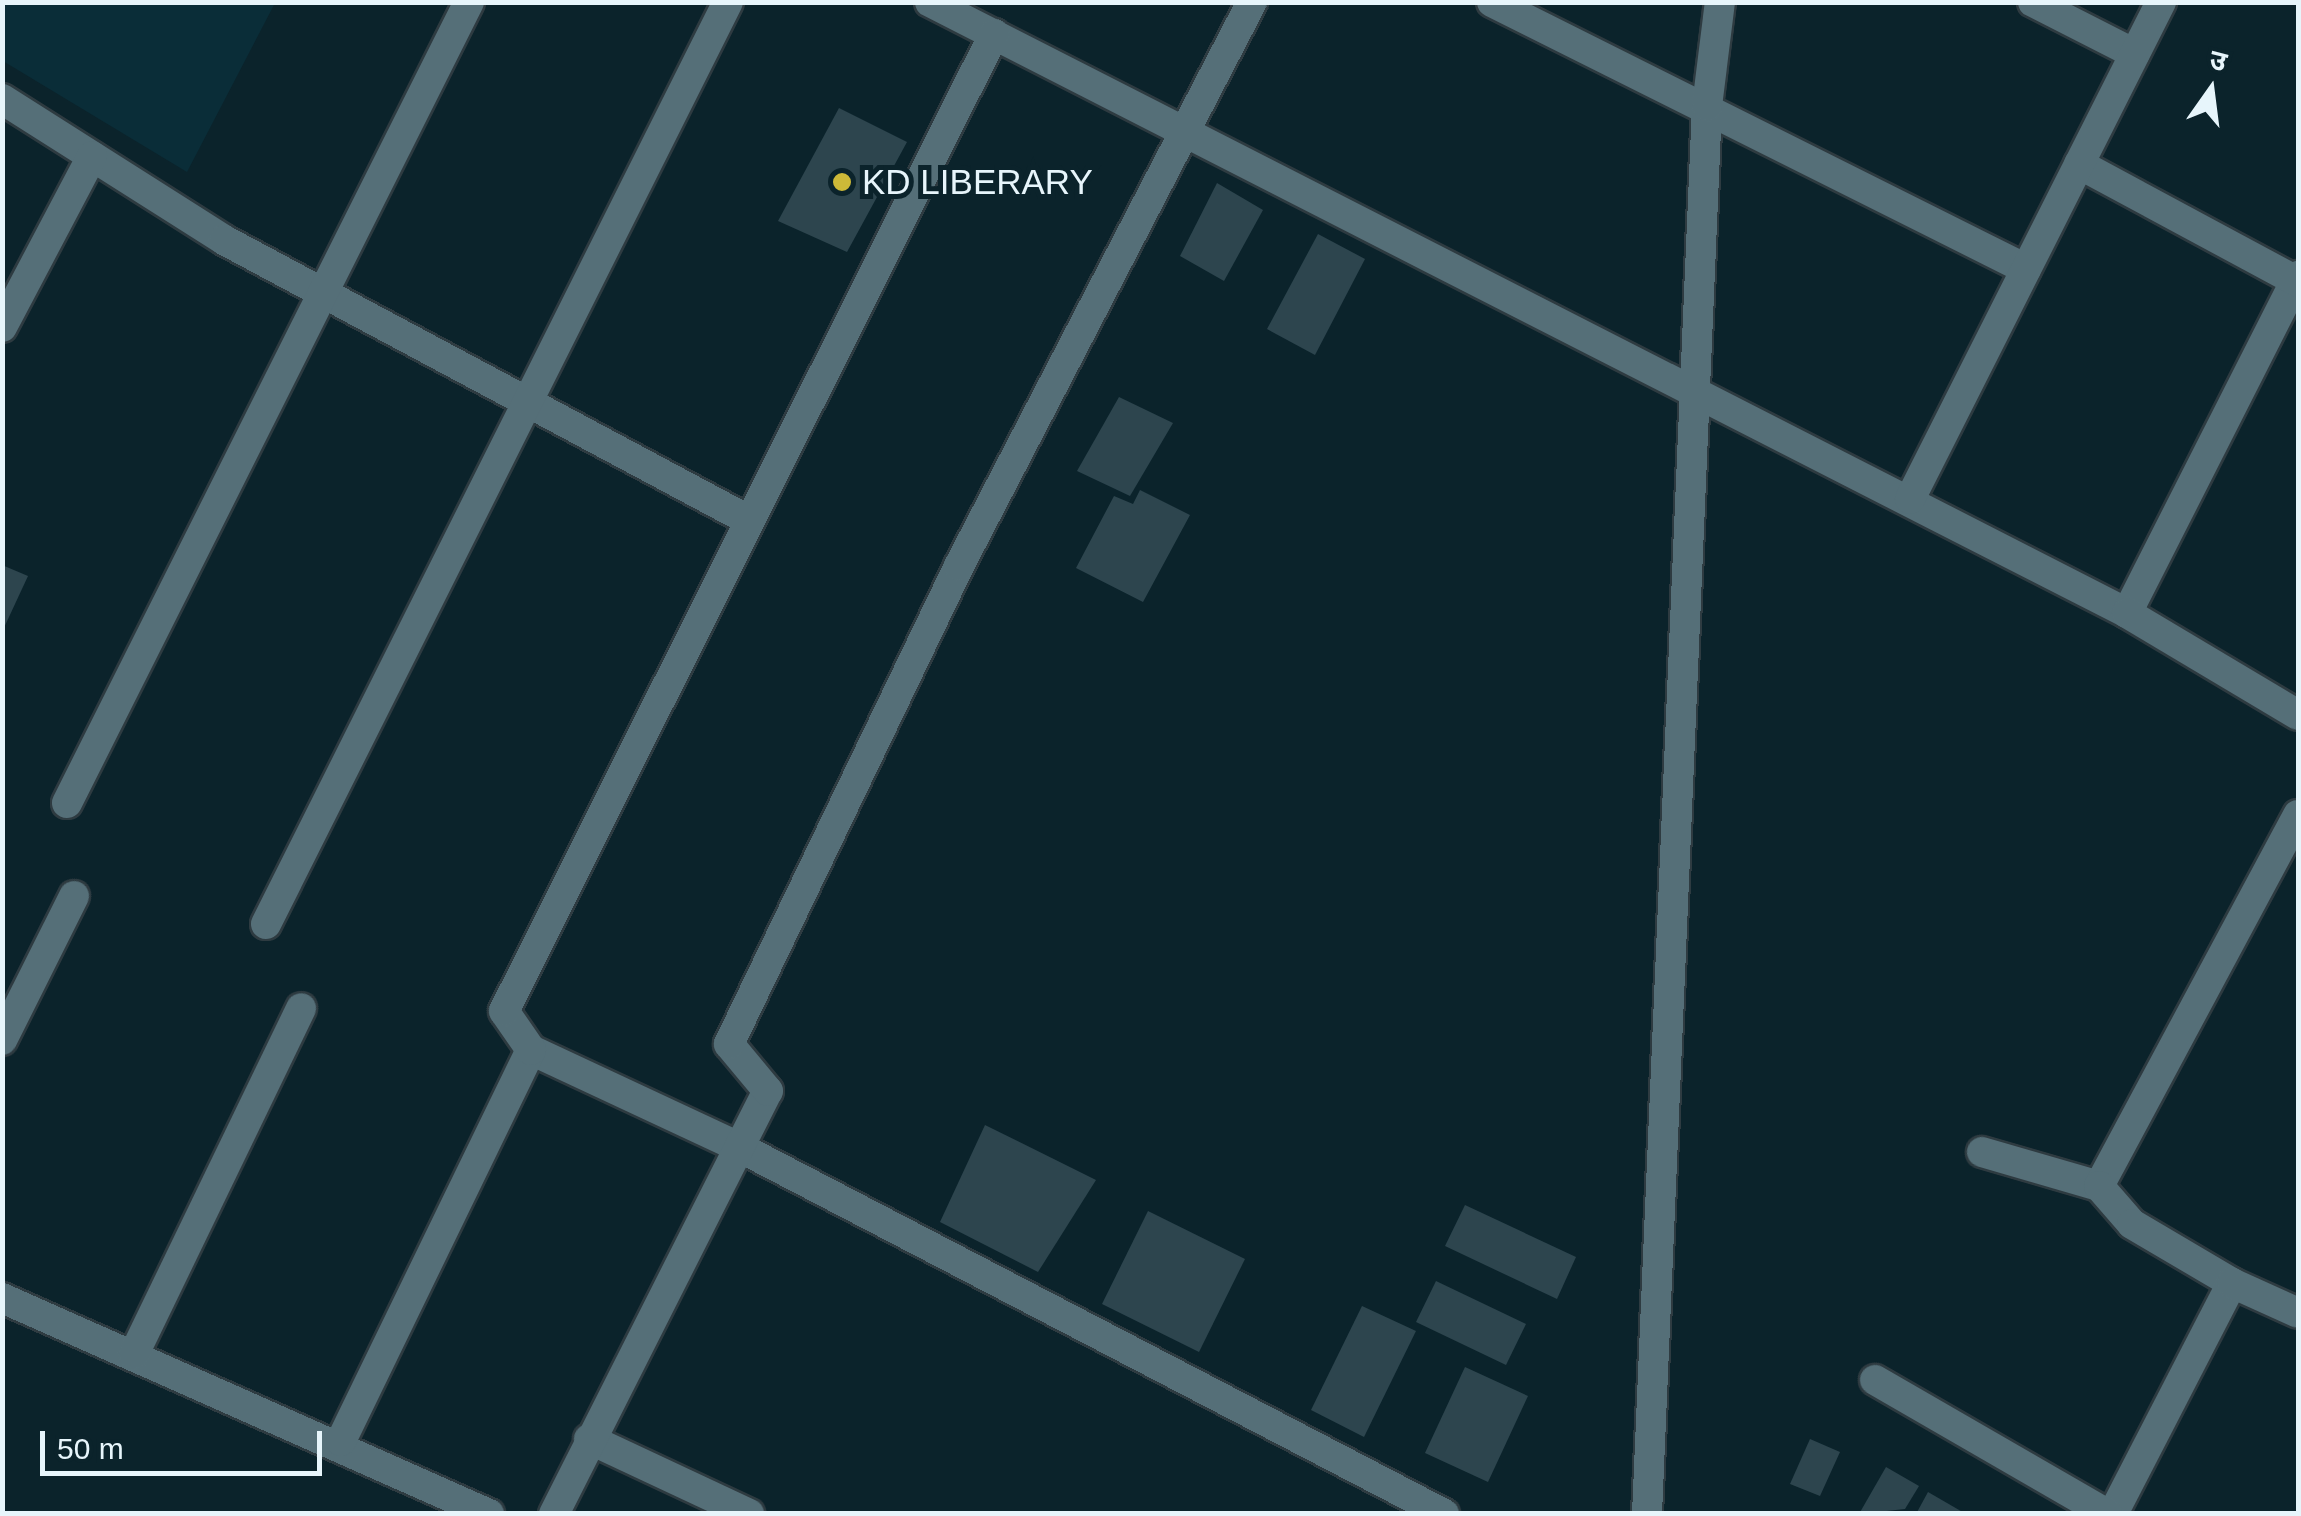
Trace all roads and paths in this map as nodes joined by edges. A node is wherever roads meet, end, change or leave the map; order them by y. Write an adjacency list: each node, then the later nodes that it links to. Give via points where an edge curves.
1 (469, 2): 18 (street)
2 (728, 2): 21 (street)
3 (930, 2): 9 (street)
4 (1252, 2): 13 (street)
5 (1492, 2): 12 (street)
6 (1720, 2): 12 (street)
7 (2033, 2): 10 (street)
8 (2161, 2): 10 (street)
9 (994, 34): 13 (street); 23 (street)
10 (2134, 54): 15 (street)
11 (2, 99): 14 (street)
12 (1707, 106): 16 (street); 20 (street)
13 (1188, 134): 20 (street); 33 (street, via 959,566 729,1044 768,1091)
14 (92, 156): 18 (street); 19 (street)
15 (2080, 164): 16 (street); 17 (street)
16 (2026, 268): 22 (street)
17 (2298, 279): 24 (street)
18 (325, 291): 21 (street); 26 (street)
19 (2, 327)
20 (1695, 391): 22 (street); 47 (street)
21 (523, 400): 23 (street); 29 (street)
22 (1910, 499): 24 (street)
23 (750, 521): 32 (street, via 504,1011)
24 (2127, 613): 25 (street)
25 (2298, 715)
26 (67, 803)
27 (2298, 815): 35 (street)
28 (74, 896): 31 (street)
29 (266, 924)
30 (301, 1008): 39 (street)
31 (2, 1040)
32 (531, 1050): 33 (street); 42 (street)
33 (739, 1147): 41 (street); 46 (street)
34 (1982, 1152): 35 (street)
35 (2098, 1186): 36 (street, via 2132,1224)
36 (2232, 1283): 38 (street); 48 (street)
37 (4, 1303): 39 (street)
38 (2298, 1313)
39 (134, 1354): 42 (street)
40 (1875, 1380): 48 (street)
41 (588, 1439): 44 (street); 45 (street)
42 (341, 1441): 43 (street)
43 (488, 1514)
44 (554, 1514)
45 (749, 1514)
46 (1444, 1514)
47 (1647, 1514)
48 (2110, 1514)

